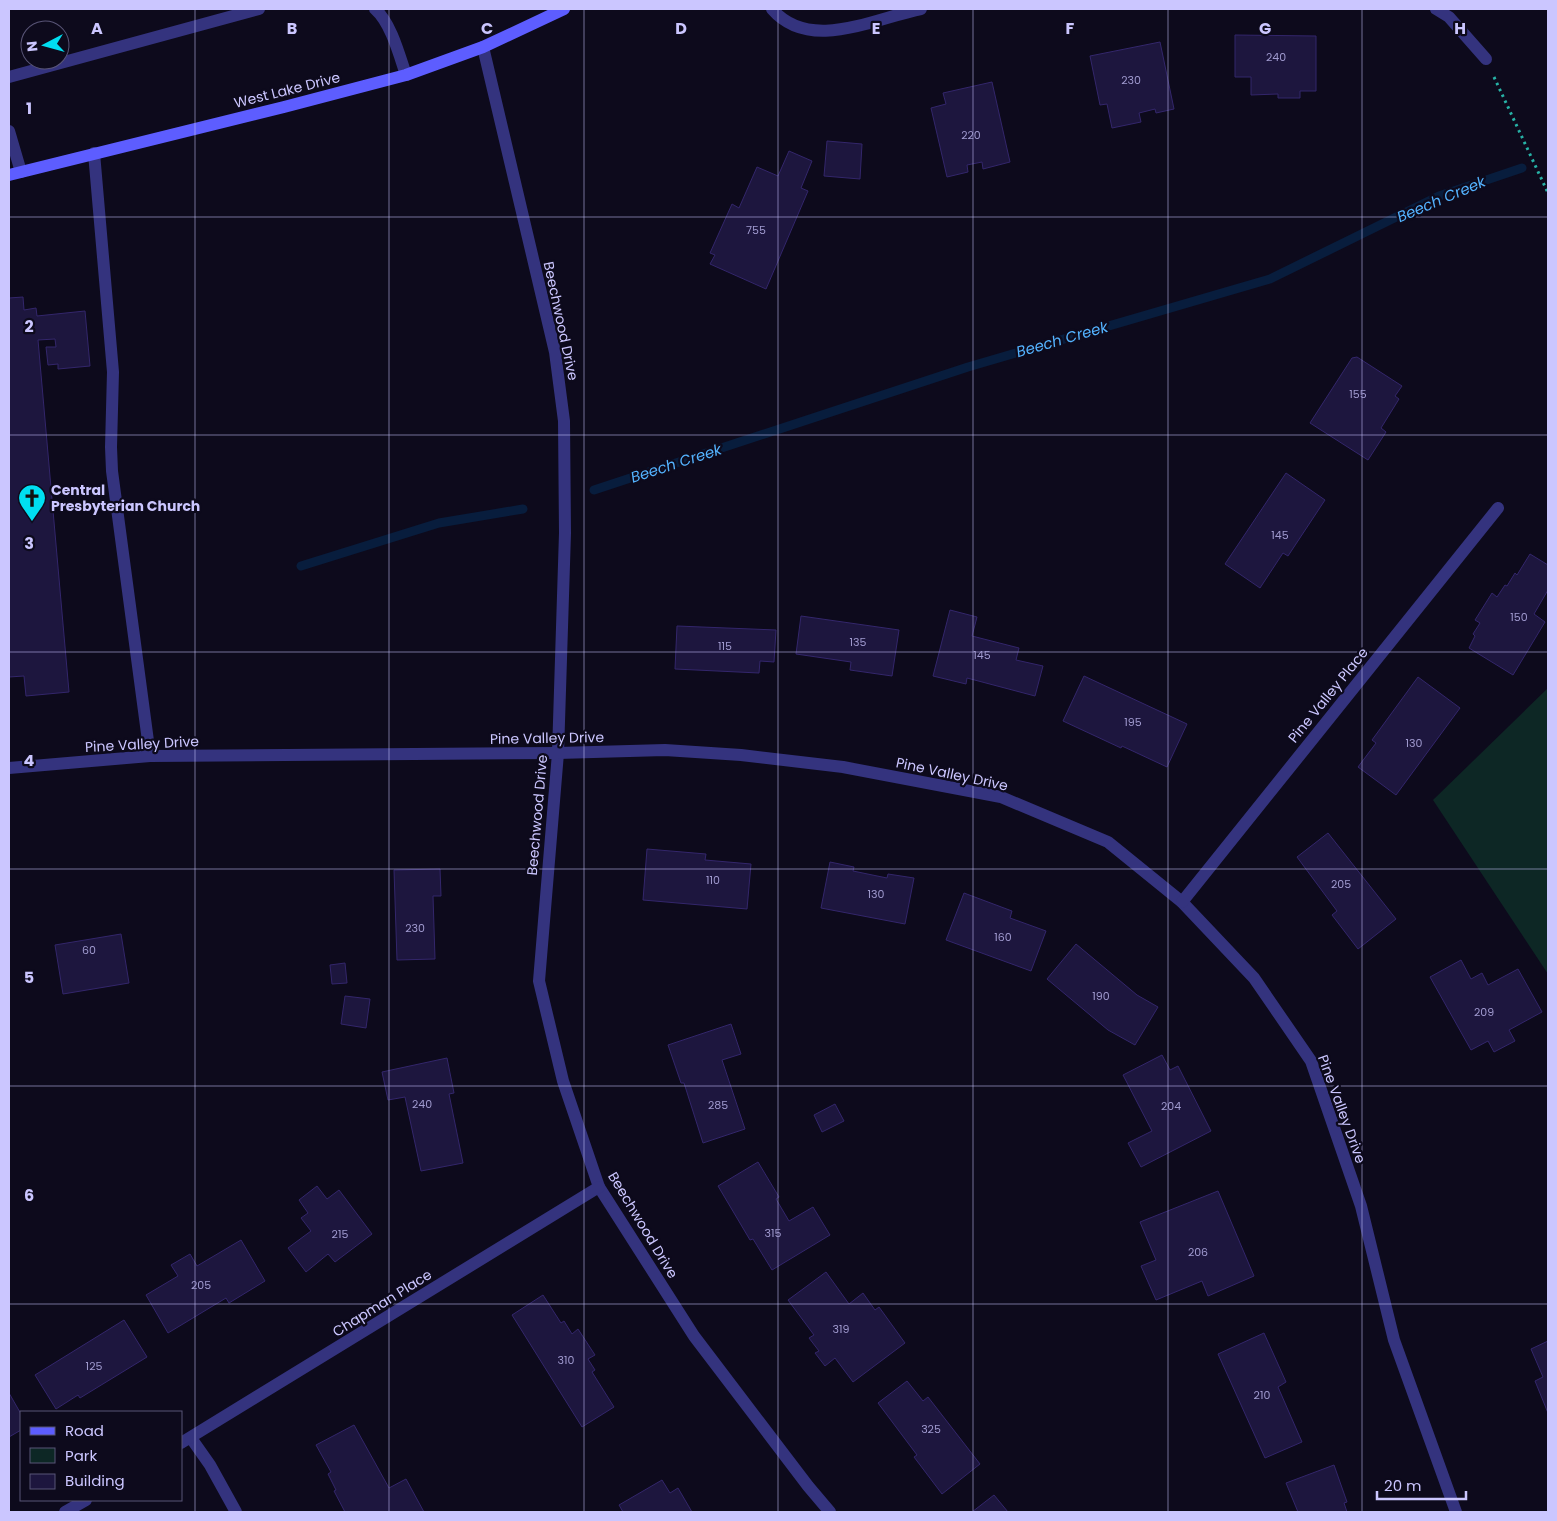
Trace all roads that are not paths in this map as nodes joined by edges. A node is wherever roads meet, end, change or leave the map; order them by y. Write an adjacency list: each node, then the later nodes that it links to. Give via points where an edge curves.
1 (259, 9): 10 (street)
2 (564, 9): 7 (main road, West Lake Drive)
3 (772, 9): 4 (street, via 780,18 809,30 860,26)
4 (920, 9)
5 (1436, 9): 8 (street, via 1449,16)
6 (381, 10): 9 (street)
7 (482, 47): 9 (main road, West Lake Drive); 15 (street, Beechwood Drive, via 555,352 564,421 565,533)
8 (1486, 59)
9 (406, 75): 12 (main road, West Lake Drive)
10 (9, 77)
11 (9, 131): 13 (street)
12 (94, 153): 13 (main road, West Lake Drive); 16 (street, via 113,372 112,471)
13 (15, 173)
14 (1498, 508): 18 (street, Pine Valley Place)
15 (558, 753): 16 (street, Pine Valley Drive); 18 (street, Pine Valley Drive, via 665,750 741,755 843,768 1001,797 1108,842); 19 (street, Beechwood Drive, via 539,981 564,1081)
16 (150, 756): 17 (street, Pine Valley Drive)
17 (9, 768)
18 (1182, 902): 25 (street, Pine Valley Drive, via 1254,978 1311,1060 1361,1206 1394,1340)
19 (599, 1187): 20 (street, Chapman Place); 24 (street, Beechwood Drive, via 694,1336)
20 (186, 1440): 23 (street, via 210,1465)
21 (84, 1501): 22 (street)
22 (65, 1512)
23 (236, 1512)
24 (830, 1512)
25 (1456, 1512)

